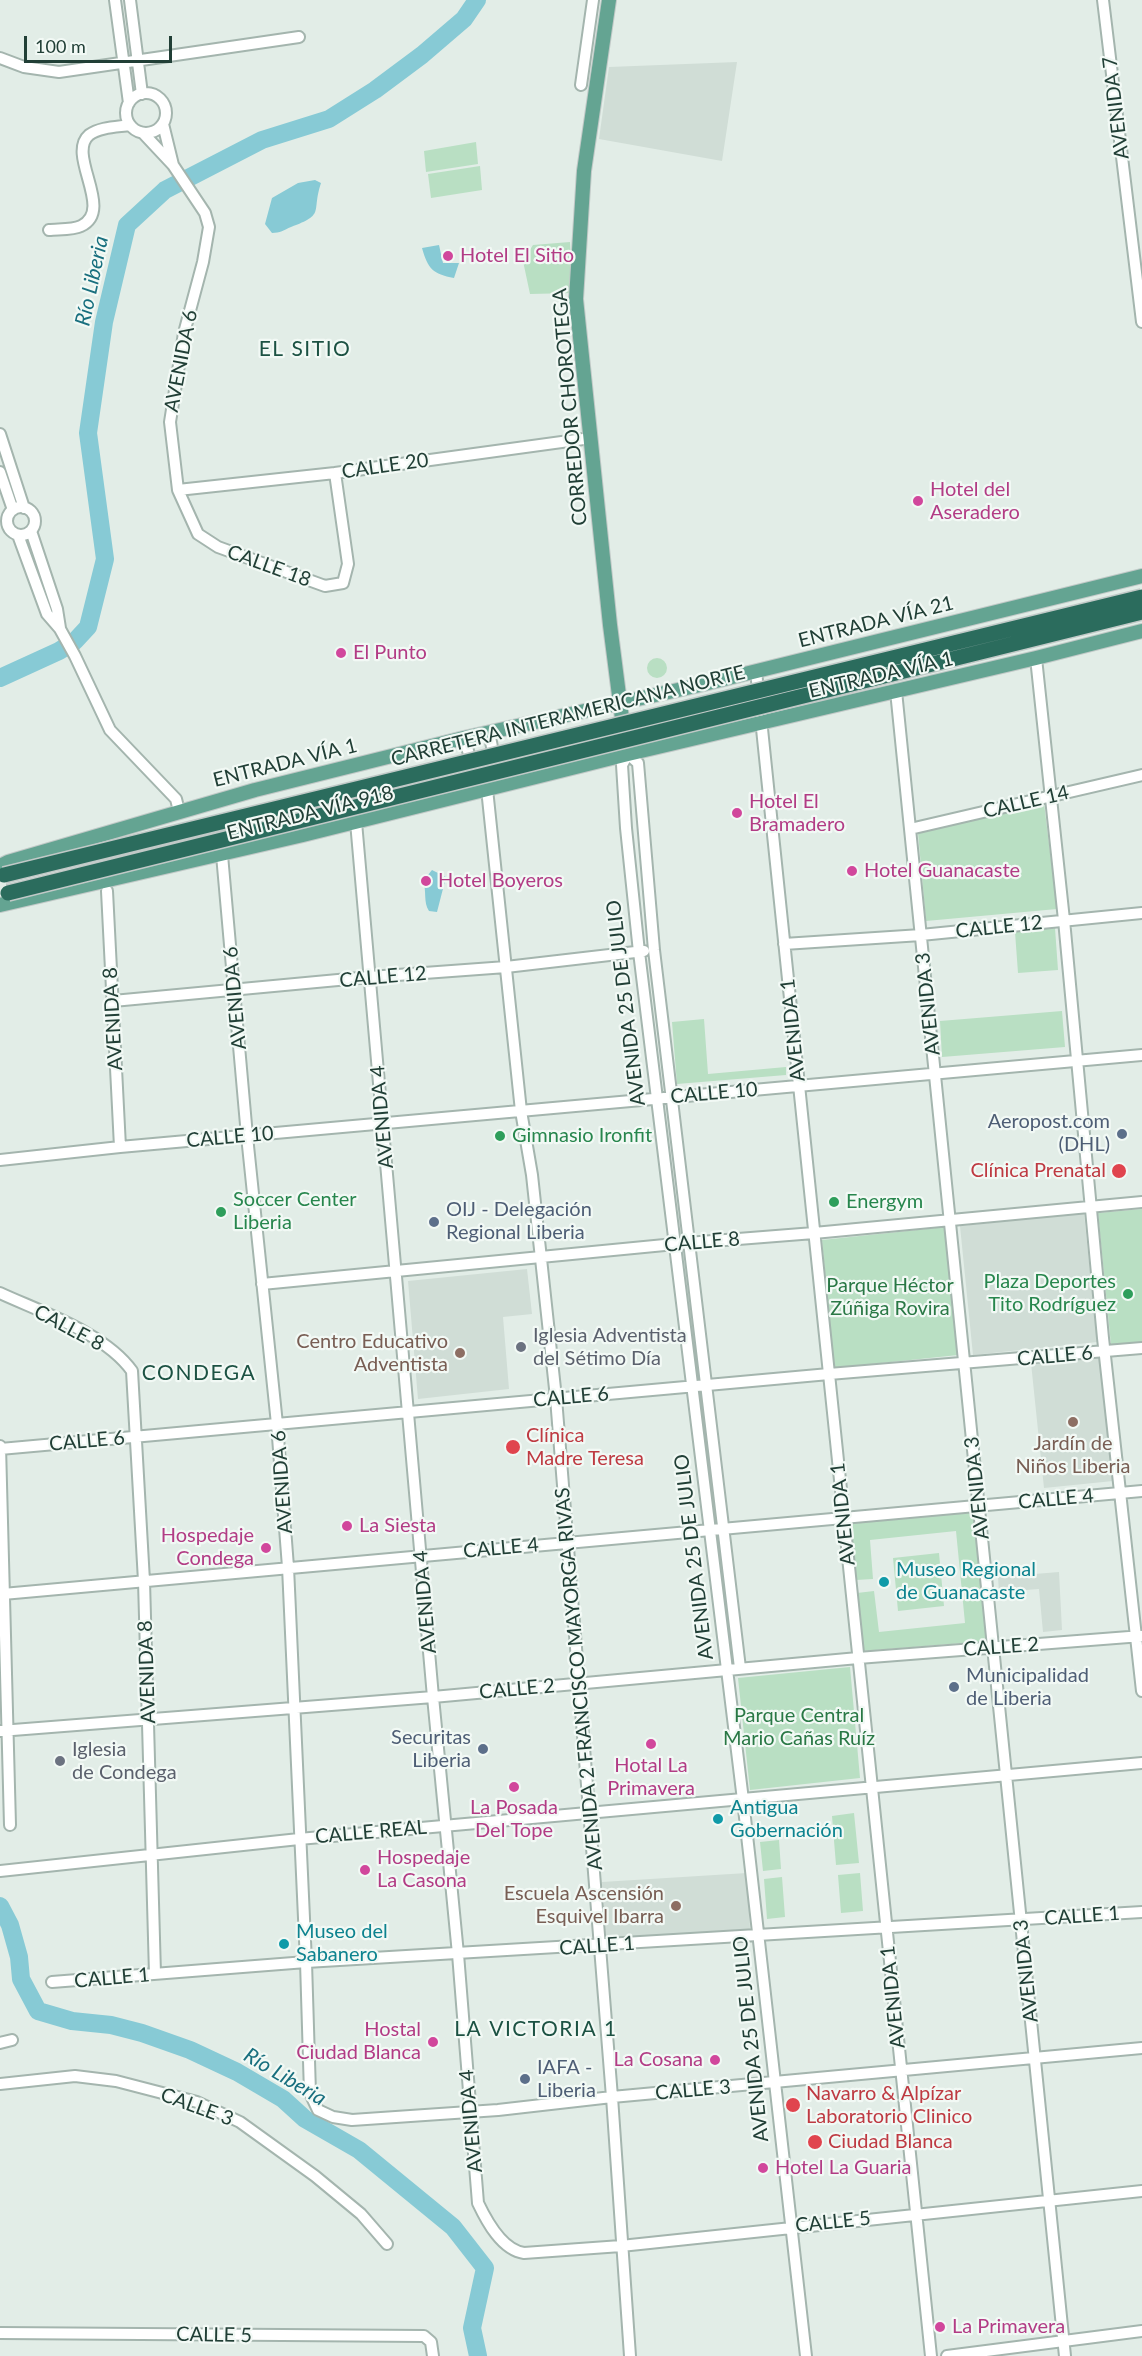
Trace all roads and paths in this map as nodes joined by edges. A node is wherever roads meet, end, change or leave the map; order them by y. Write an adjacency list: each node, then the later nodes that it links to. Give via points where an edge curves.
1 (115, 0): 9 (street)
2 (130, 0): 8 (street)
3 (593, 0): 10 (street)
4 (609, 0): 19 (main road, CORREDOR CHOROTEGA, via 584,171 576,299)
5 (1103, 0): 18 (street, AVENIDA 7)
6 (299, 37): 8 (street)
7 (0, 58): 9 (street, via 24,67 59,72)
8 (137, 61): 9 (street); 11 (street)
9 (123, 63): 12 (street)
10 (581, 85)
11 (142, 94): 12 (street); 13 (street, via 155,95 164,105)
12 (129, 103): 14 (street, via 126,114)
13 (163, 124): 15 (street, via 154,132); 16 (street)
14 (130, 125): 15 (street); 17 (street, via 99,130 84,142 83,155 94,202 91,218 81,227)
15 (143, 133): 16 (street)
16 (174, 167): 23 (street, AVENIDA 6, via 205,213 209,227 184,333 170,422)
17 (49, 230)
18 (1142, 322)
19 (591, 438): 22 (street, CALLE 20); 36 (main road, CORREDOR CHOROTEGA)
20 (1, 439): 24 (street)
21 (0, 472): 24 (street)
22 (336, 473): 23 (street, CALLE 20); 27 (street, CALLE 18, via 348,564 343,583 325,586 218,547)
23 (178, 490): 27 (street, AVENIDA 6)
24 (18, 509): 25 (street); 26 (street, via 30,510 34,518)
25 (7, 528): 26 (street); 32 (street, via 47,614)
26 (31, 531): 32 (street)
27 (198, 534)
28 (1142, 576): 34 (main road, ENTRADA VÍA 21)
29 (1142, 597): 48 (highway, CARRETERA INTERAMERICANA NORTE, bridge)
30 (1142, 612): 50 (highway, CARRETERA INTERAMERICANA NORTE, bridge)
31 (1142, 631): 33 (main road, ENTRADA VÍA 1)
32 (62, 632): 44 (street, via 110,730 176,799)
33 (1036, 658): 35 (main road, ENTRADA VÍA 1); 43 (street)
34 (756, 671): 36 (main road, ENTRADA VÍA 21); 37 (street, AVENIDA 1)
35 (896, 691): 37 (main road, ENTRADA VÍA 1); 46 (street, AVENIDA 3)
36 (619, 703): 38 (main road, ENTRADA VÍA 1); 40 (main road, AVENIDA 25 DE JULIO)
37 (762, 722): 40 (main road, ENTRADA VÍA 1); 54 (street, AVENIDA 1)
38 (489, 732): 39 (main road, ENTRADA VÍA 1); 42 (street, via 497,776)
39 (465, 738): 42 (street, via 476,782); 44 (main road, ENTRADA VÍA 1)
40 (628, 754): 42 (main road, ENTRADA VÍA 918); 55 (street, AVENIDA 25 DE JULIO, via 638,763); 56 (street, AVENIDA 25 DE JULIO, via 622,765)
41 (1142, 775): 43 (street, CALLE 14)
42 (487, 789): 45 (main road, ENTRADA VÍA 918); 57 (street, AVENIDA 2 FRANCISCO MAYORGA RIVAS)
43 (1051, 796): 46 (street, CALLE 14); 52 (street)
44 (179, 811): 48 (main road, ENTRADA VÍA 1)
45 (356, 822): 47 (main road, ENTRADA VÍA 918); 58 (street, AVENIDA 4)
46 (910, 829): 53 (street, AVENIDA 3)
47 (222, 855): 50 (main road, ENTRADA VÍA 918); 59 (street, AVENIDA 6)
48 (2, 871)
49 (107, 891): 60 (street, AVENIDA 8)
50 (4, 899)
51 (1142, 913): 52 (street, CALLE 12)
52 (1064, 920): 53 (street, CALLE 12); 62 (street)
53 (921, 935): 54 (street, CALLE 12); 63 (street, AVENIDA 3)
54 (784, 944): 64 (street, AVENIDA 1)
55 (654, 950): 56 (street, CALLE 12); 65 (street, AVENIDA 25 DE JULIO)
56 (639, 952): 57 (street, CALLE 12); 66 (street, AVENIDA 25 DE JULIO)
57 (506, 967): 58 (street, CALLE 12); 67 (street, AVENIDA 2 FRANCISCO MAYORGA RIVAS)
58 (370, 977): 59 (street, CALLE 12); 68 (street, AVENIDA 4)
59 (235, 991): 60 (street, CALLE 12); 69 (street, AVENIDA 6)
60 (113, 1001): 70 (street, AVENIDA 8)
61 (1142, 1055): 62 (street, CALLE 10)
62 (1077, 1062): 63 (street, CALLE 10); 73 (street)
63 (935, 1073): 64 (street, CALLE 10); 74 (street, AVENIDA 3)
64 (799, 1086): 65 (street, CALLE 10); 75 (street, AVENIDA 1)
65 (672, 1097): 66 (street, CALLE 10); 76 (street, AVENIDA 25 DE JULIO)
66 (657, 1098): 67 (street, CALLE 10); 77 (street, AVENIDA 25 DE JULIO)
67 (521, 1111): 68 (street, CALLE 10); 78 (street, AVENIDA 2 FRANCISCO MAYORGA RIVAS)
68 (383, 1124): 69 (street, CALLE 10); 79 (street, AVENIDA 4)
69 (247, 1136): 70 (street, CALLE 10); 80 (street, AVENIDA 6)
70 (120, 1147): 71 (street, CALLE 10)
71 (0, 1161)
72 (1142, 1202): 73 (street, CALLE 8)
73 (1090, 1207): 74 (street, CALLE 8); 83 (street)
74 (950, 1220): 75 (street, CALLE 8); 84 (street, AVENIDA 3)
75 (814, 1233): 76 (street, CALLE 8); 86 (street, AVENIDA 1)
76 (689, 1242): 77 (street, CALLE 8); 87 (street, AVENIDA 25 DE JULIO)
77 (675, 1244): 78 (street, CALLE 8); 88 (street, AVENIDA 25 DE JULIO)
78 (541, 1257): 79 (street, CALLE 8); 89 (street, AVENIDA 2 FRANCISCO MAYORGA RIVAS)
79 (396, 1271): 80 (street, CALLE 8); 90 (street, AVENIDA 4)
80 (262, 1284): 91 (street, AVENIDA 6)
81 (0, 1293): 85 (street, CALLE 8, via 78,1329 123,1359)
82 (1142, 1348): 83 (street, CALLE 6)
83 (1106, 1352): 84 (street, CALLE 6); 95 (street)
84 (965, 1364): 86 (street, CALLE 6); 96 (street, AVENIDA 3)
85 (132, 1371): 92 (street, AVENIDA 8)
86 (829, 1374): 87 (street, CALLE 6); 97 (street, AVENIDA 1)
87 (707, 1385): 88 (street, CALLE 6); 98 (street, AVENIDA 25 DE JULIO)
88 (692, 1386): 89 (street, CALLE 6); 99 (street, AVENIDA 25 DE JULIO)
89 (556, 1398): 90 (street, CALLE 6); 100 (street, AVENIDA 2 FRANCISCO MAYORGA RIVAS)
90 (408, 1412): 91 (street, CALLE 6); 101 (street, AVENIDA 4)
91 (277, 1424): 92 (street, CALLE 6); 102 (street, AVENIDA 6)
92 (136, 1436): 93 (street, CALLE 6); 104 (street, AVENIDA 8)
93 (0, 1448): 103 (street)
94 (1142, 1491): 95 (street, CALLE 4)
95 (1121, 1493): 96 (street, CALLE 4); 106 (street)
96 (979, 1505): 97 (street, CALLE 4); 107 (street, AVENIDA 3)
97 (844, 1517): 98 (street, CALLE 4); 108 (street, AVENIDA 1)
98 (724, 1530): 99 (street, CALLE 4); 109 (street, AVENIDA 25 DE JULIO)
99 (710, 1531): 100 (street, CALLE 4); 110 (street, AVENIDA 25 DE JULIO)
100 (568, 1541): 101 (street, CALLE 4); 111 (street, AVENIDA 2 FRANCISCO MAYORGA RIVAS)
101 (421, 1555): 102 (street, CALLE 4); 113 (street, AVENIDA 4)
102 (288, 1567): 104 (street, CALLE 4); 114 (street, AVENIDA 6)
103 (1, 1581): 105 (street)
104 (144, 1581): 105 (street, CALLE 4); 115 (street, AVENIDA 8)
105 (3, 1594): 116 (street)
106 (1139, 1636): 107 (street, CALLE 2); 112 (street)
107 (993, 1647): 108 (street, CALLE 2); 118 (street, AVENIDA 3)
108 (858, 1658): 109 (street, CALLE 2); 119 (street, AVENIDA 1)
109 (740, 1668): 110 (street, CALLE 2)
110 (727, 1670): 111 (street, CALLE 2); 120 (street, AVENIDA 25 DE JULIO)
111 (579, 1683): 113 (street, CALLE 2); 121 (street, AVENIDA 2 FRANCISCO MAYORGA RIVAS)
112 (1142, 1691)
113 (433, 1697): 114 (street, CALLE 2); 123 (street, AVENIDA 4)
114 (296, 1708): 115 (street, CALLE 2); 124 (street, AVENIDA 6)
115 (149, 1720): 116 (street, CALLE 2); 125 (street, AVENIDA 8)
116 (4, 1731): 122 (street)
117 (1142, 1763): 118 (street, CALLE REAL)
118 (1007, 1777): 119 (street, CALLE REAL); 128 (street, AVENIDA 3)
119 (872, 1788): 120 (street, CALLE REAL); 129 (street, AVENIDA 1)
120 (743, 1800): 121 (street, CALLE REAL); 130 (street, AVENIDA 25 DE JULIO)
121 (589, 1812): 123 (street, CALLE REAL); 131 (street, AVENIDA 2 FRANCISCO MAYORGA RIVAS)
122 (10, 1825)
123 (447, 1825): 124 (street, CALLE REAL); 132 (street, AVENIDA 4)
124 (299, 1839): 125 (street, CALLE REAL); 133 (street, AVENIDA 6)
125 (152, 1854): 126 (street, CALLE REAL); 134 (street, AVENIDA 8)
126 (0, 1871)
127 (1142, 1912): 128 (street, CALLE 1)
128 (1021, 1920): 129 (street, CALLE 1); 139 (street, AVENIDA 3)
129 (886, 1928): 130 (street, CALLE 1); 140 (street, AVENIDA 1)
130 (759, 1936): 131 (street, CALLE 1); 141 (street, AVENIDA 25 DE JULIO)
131 (600, 1946): 132 (street, CALLE 1); 143 (street, AVENIDA 2 FRANCISCO MAYORGA RIVAS)
132 (458, 1954): 133 (street, CALLE 1); 145 (street, AVENIDA 4)
133 (306, 1962): 134 (street, CALLE 1); 144 (street, AVENIDA 6, via 310,2092)
134 (155, 1974): 135 (street, CALLE 1)
135 (52, 1982)
136 (12, 2040): 137 (street)
137 (0, 2043)
138 (1142, 2048): 139 (street, CALLE 3)
139 (1035, 2059): 140 (street, CALLE 3); 147 (street, AVENIDA 3)
140 (901, 2071): 141 (street, CALLE 3); 148 (street, AVENIDA 1)
141 (776, 2082): 143 (street, CALLE 3); 149 (street, AVENIDA 25 DE JULIO)
142 (0, 2084): 150 (street, CALLE 3, via 75,2076 116,2081 197,2102 240,2122 315,2176 361,2214)
143 (612, 2097): 145 (street, CALLE 3); 151 (street, AVENIDA 2 FRANCISCO MAYORGA RIVAS)
144 (318, 2110): 145 (street, CALLE 3, via 352,2120)
145 (470, 2112): 152 (street, AVENIDA 4, via 478,2203 501,2239)
146 (1142, 2191): 147 (street, CALLE 5)
147 (1050, 2201): 148 (street, CALLE 5); 155 (street, AVENIDA 3)
148 (916, 2214): 149 (street, CALLE 5); 159 (street, AVENIDA 1)
149 (791, 2226): 151 (street, CALLE 5); 158 (street, AVENIDA 25 DE JULIO)
150 (387, 2244)
151 (621, 2246): 152 (street, CALLE 5); 157 (street, AVENIDA 2 FRANCISCO MAYORGA RIVAS)
152 (524, 2253)
153 (1142, 2331): 155 (street)
154 (0, 2333): 156 (street, CALLE 5, via 424,2336 432,2346)
155 (1064, 2340): 160 (street); 161 (street, AVENIDA 3)
156 (433, 2356)
157 (630, 2356)
158 (806, 2356)
159 (931, 2356)
160 (947, 2356)
161 (1065, 2356)

